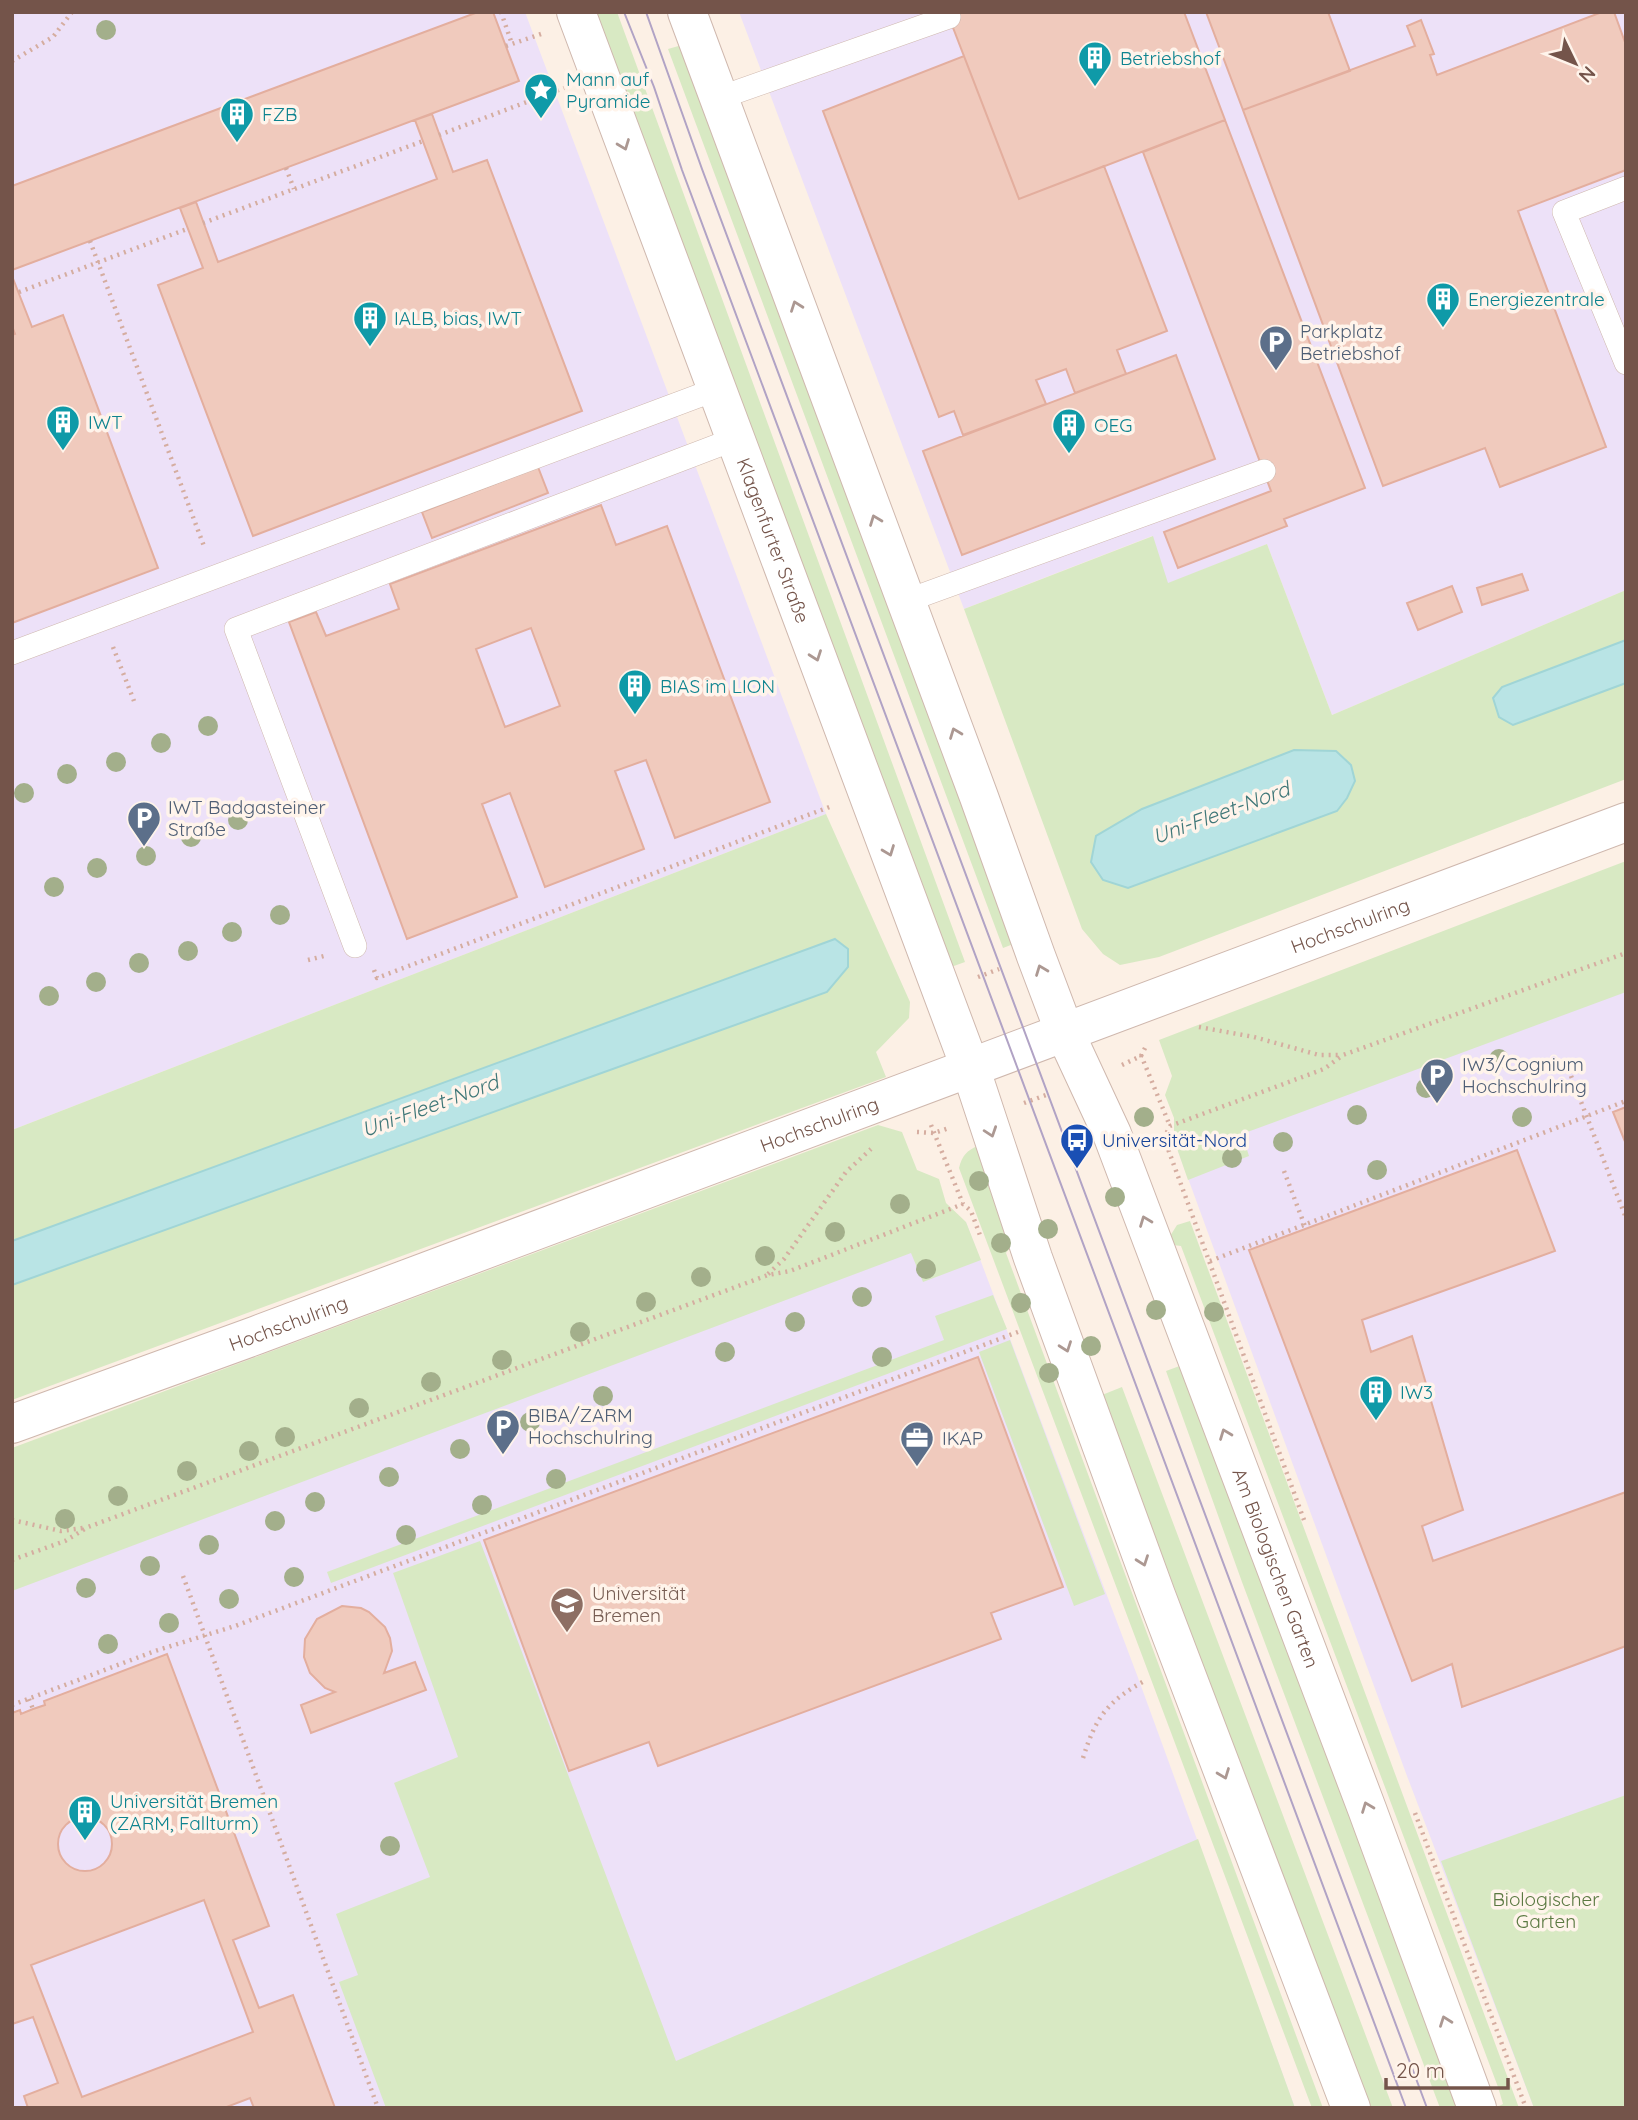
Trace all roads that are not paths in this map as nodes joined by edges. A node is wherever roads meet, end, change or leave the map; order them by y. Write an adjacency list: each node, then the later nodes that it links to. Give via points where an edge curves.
1 (576, 12): 7 (street, Klagenfurter Straße, one-way to 7)
2 (687, 13): 4 (street)
3 (949, 17): 4 (lane)
4 (719, 98): 10 (street, one-way to 4)
5 (1626, 188): 6 (lane, via 1564,212)
6 (1626, 363)
7 (717, 389): 8 (street, Klagenfurter Straße); 11 (lane)
8 (735, 439): 13 (lane, via 236,629); 15 (street, Klagenfurter Straße, one-way to 15)
9 (1264, 471): 10 (lane)
10 (906, 601): 14 (street, one-way to 10)
11 (12, 653)
12 (1626, 822): 14 (street, Hochschulring)
13 (355, 946)
14 (1065, 1033): 15 (street, Hochschulring); 18 (street, Am Biologischen Garten, one-way to 14, via 1111,1131)
15 (970, 1068): 16 (street, Hochschulring); 17 (street, one-way to 17, via 1180,1660)
16 (12, 1424)
17 (1351, 2108)
18 (1477, 2108)

